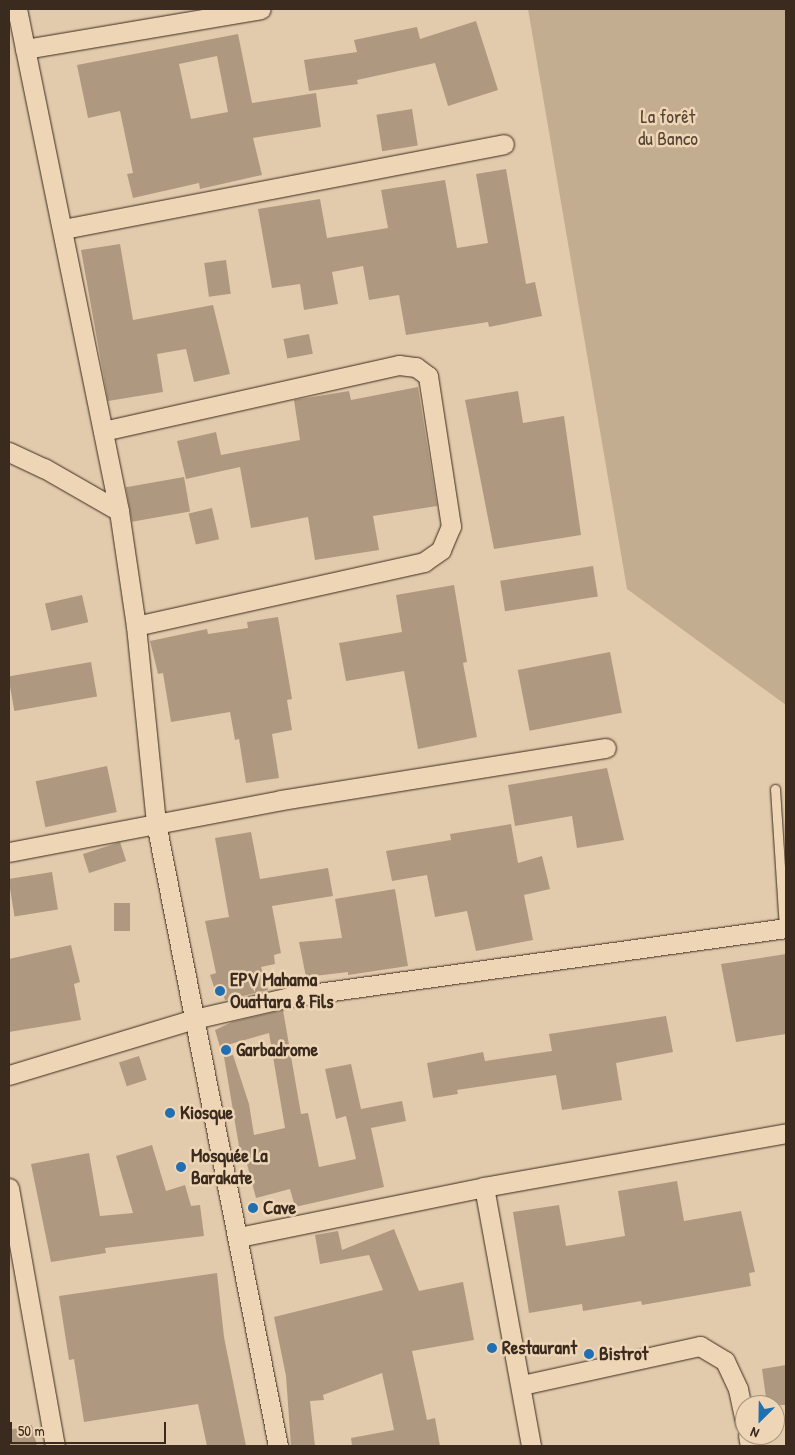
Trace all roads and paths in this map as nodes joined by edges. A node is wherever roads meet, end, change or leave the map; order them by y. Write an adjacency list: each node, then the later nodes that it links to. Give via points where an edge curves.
1 (16, 9): 3 (street)
2 (261, 9): 3 (street)
3 (25, 50): 5 (street)
4 (504, 144): 5 (street)
5 (64, 229): 6 (street)
6 (103, 431): 8 (street); 9 (street, via 399,365 416,367 428,376 451,526 441,550 424,562)
7 (9, 452): 8 (street)
8 (119, 511): 9 (street)
9 (136, 626): 12 (street)
10 (606, 748): 12 (street)
11 (776, 789): 14 (lane)
12 (156, 823): 13 (street); 15 (street)
13 (9, 852)
14 (785, 928): 15 (street, via 290,997)
15 (194, 1019): 16 (street); 20 (street)
16 (9, 1076)
17 (786, 1133): 18 (street)
18 (484, 1187): 20 (street); 21 (street)
19 (9, 1188): 23 (street)
20 (239, 1237): 24 (street)
21 (522, 1385): 22 (street, via 700,1346 725,1361); 25 (street)
22 (739, 1395)
23 (55, 1446)
24 (278, 1446)
25 (531, 1446)

